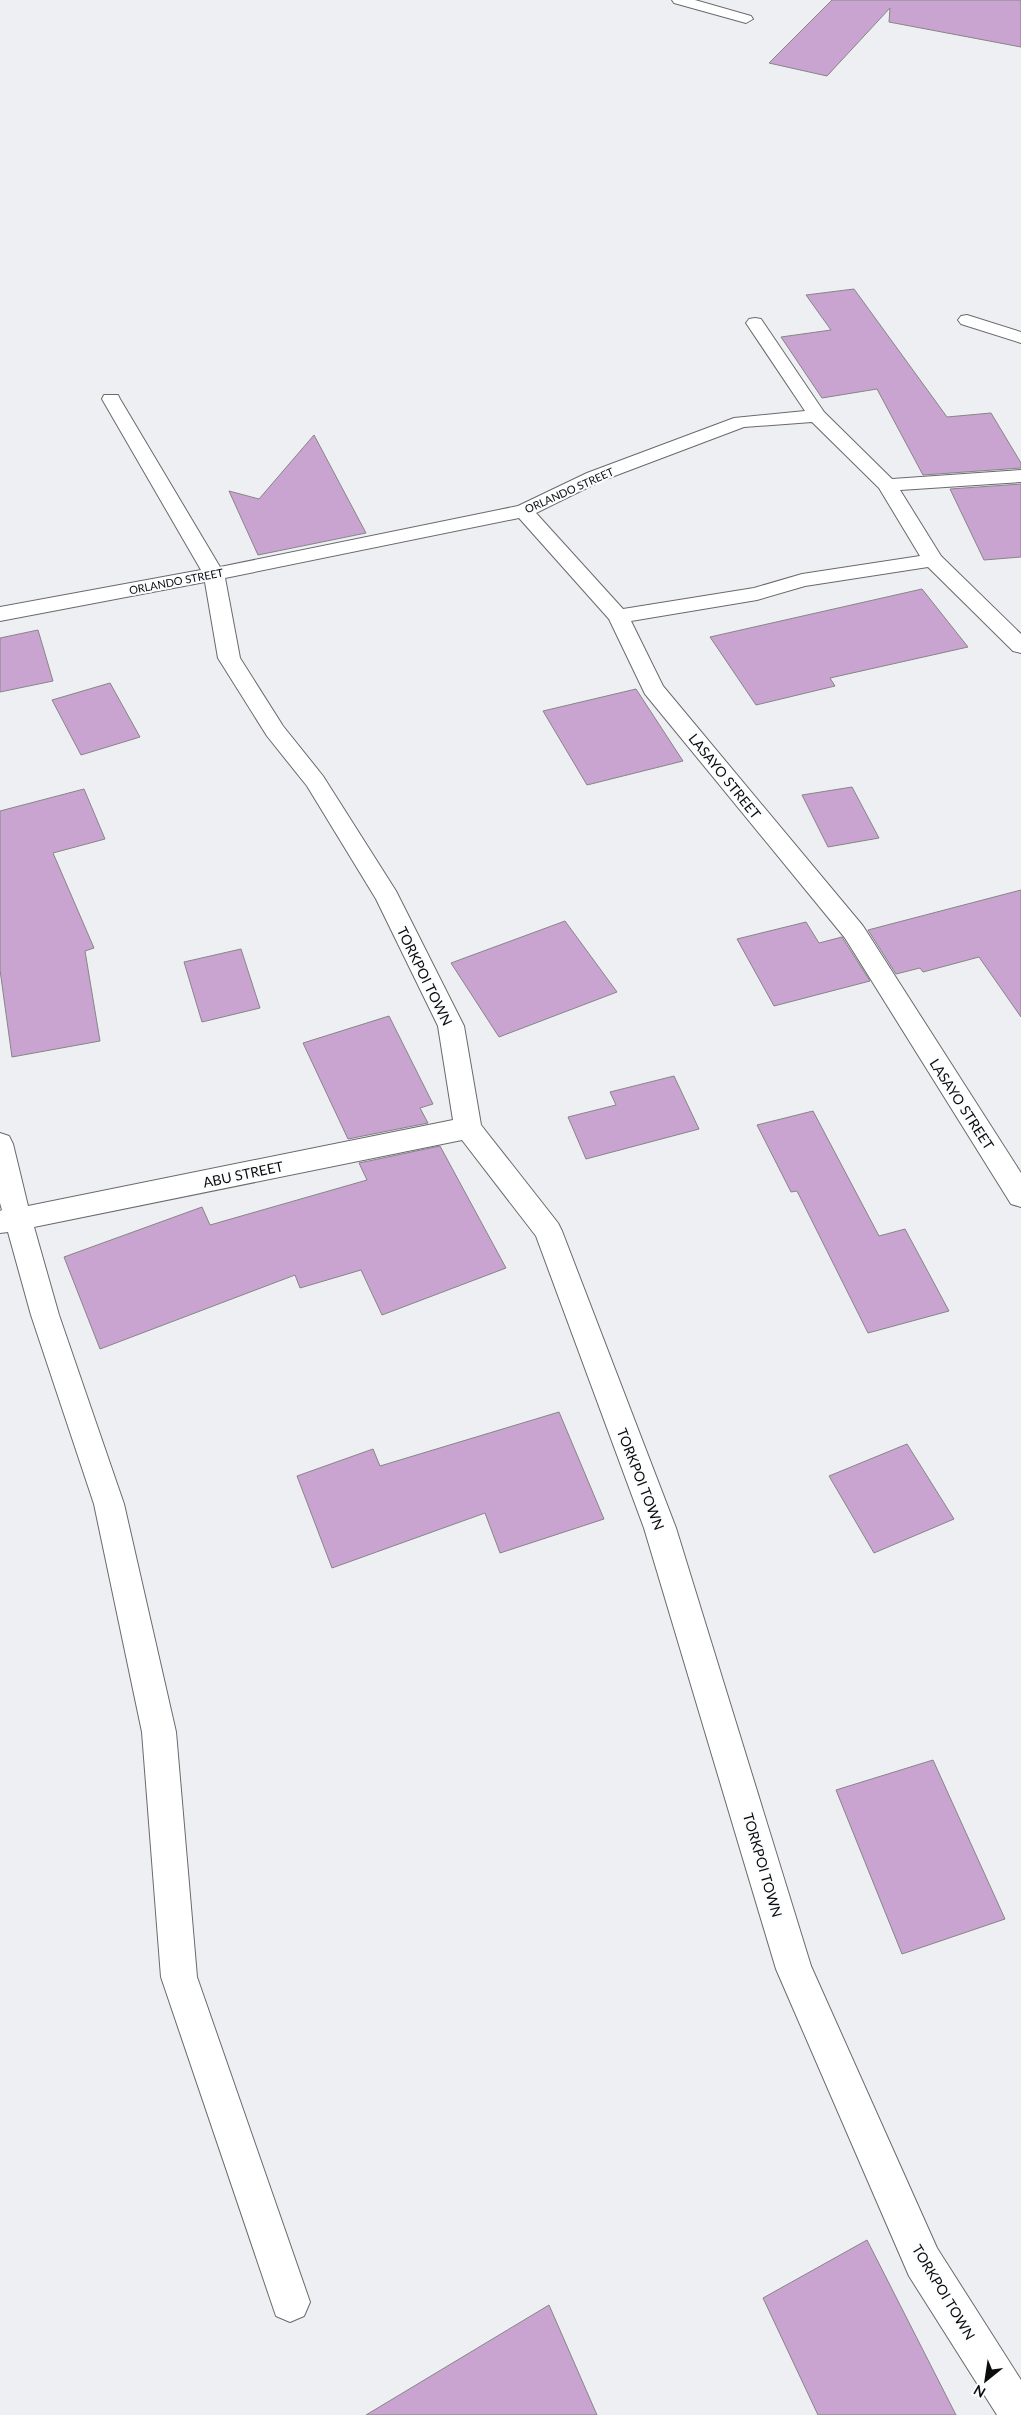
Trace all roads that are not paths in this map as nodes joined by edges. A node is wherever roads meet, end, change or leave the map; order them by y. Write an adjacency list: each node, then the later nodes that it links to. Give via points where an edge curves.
1 (679, 0): 2 (street)
2 (746, 19)
3 (967, 320): 5 (street)
4 (755, 323): 7 (street)
5 (1021, 338)
6 (111, 399): 12 (street)
7 (817, 416): 9 (street); 10 (street, ORLANDO STREET, via 741,422 594,477)
8 (1021, 476): 9 (street)
9 (886, 486): 11 (street)
10 (524, 511): 12 (street, ORLANDO STREET); 14 (street, LASAYO STREET)
11 (933, 560): 14 (street, via 802,580 757,594); 15 (street)
12 (214, 574): 13 (street, ORLANDO STREET); 16 (street, TORKPOI TOWN, via 229,658 275,732 315,781 387,897 451,1026)
13 (0, 614)
14 (618, 616): 18 (street, LASAYO STREET, via 653,689 854,932)
15 (1021, 646)
16 (468, 1128): 19 (street, ABU STREET); 21 (street, TORKPOI TOWN, via 548,1231 660,1528 794,1969 923,2262)
17 (0, 1144): 19 (street, via 9,1186)
18 (1021, 1196)
19 (9, 1220): 20 (street, via 110,1504 159,1732 179,1977)
20 (290, 2302)
21 (1020, 2415)

